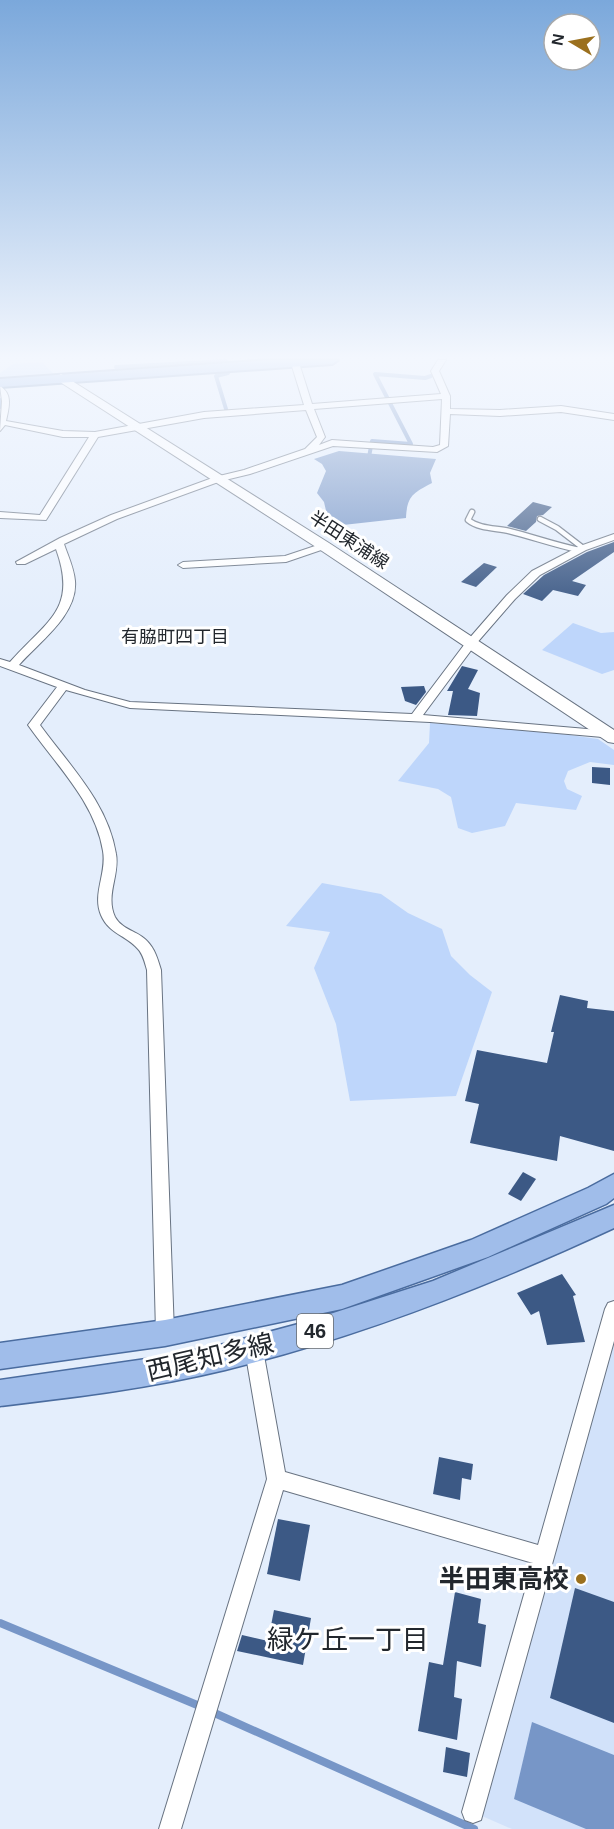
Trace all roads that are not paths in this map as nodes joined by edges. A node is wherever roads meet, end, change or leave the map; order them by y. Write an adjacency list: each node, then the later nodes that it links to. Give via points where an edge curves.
1 (89, 445): 10 (street, via 43,518)
2 (165, 445): 8 (main road, 半田東浦線)
3 (313, 445): 7 (street)
4 (325, 445): 7 (street)
5 (369, 445): 6 (street, via 434,450)
6 (444, 445)
7 (308, 451): 8 (street)
8 (218, 479): 13 (street, via 114,517); 14 (main road, 半田東浦線)
9 (472, 512): 15 (lane, via 468,520 472,524)
10 (0, 515)
11 (540, 519): 15 (lane)
12 (614, 537): 15 (street)
13 (59, 544): 16 (street); 20 (street, via 70,582 70,599)
14 (324, 546): 17 (street, via 286,560); 18 (main road, 半田東浦線)
15 (581, 549): 18 (street, via 536,573)
16 (21, 562)
17 (183, 565)
18 (471, 643): 22 (street); 23 (main road, 半田東浦線)
19 (0, 662): 20 (street)
20 (12, 667): 21 (street)
21 (64, 685): 22 (street, via 130,705); 27 (street, via 34,725 102,823 111,865 105,882 105,904 111,922 141,944 154,970)
22 (415, 718): 23 (street)
23 (612, 736)
24 (614, 1185): 27 (main road, 西尾知多線 / 46, via 479,1249 342,1297)
25 (614, 1216): 28 (main road, 西尾知多線 / 46, via 531,1255 423,1298)
26 (614, 1309): 32 (street)
27 (165, 1333): 29 (main road, 西尾知多線 / 46)
28 (254, 1350): 30 (main road, 西尾知多線 / 46, via 108,1380); 31 (street)
29 (0, 1356)
30 (0, 1393)
31 (277, 1479): 32 (street); 34 (street)
32 (543, 1556): 33 (street)
33 (473, 1812)
34 (170, 1829)

